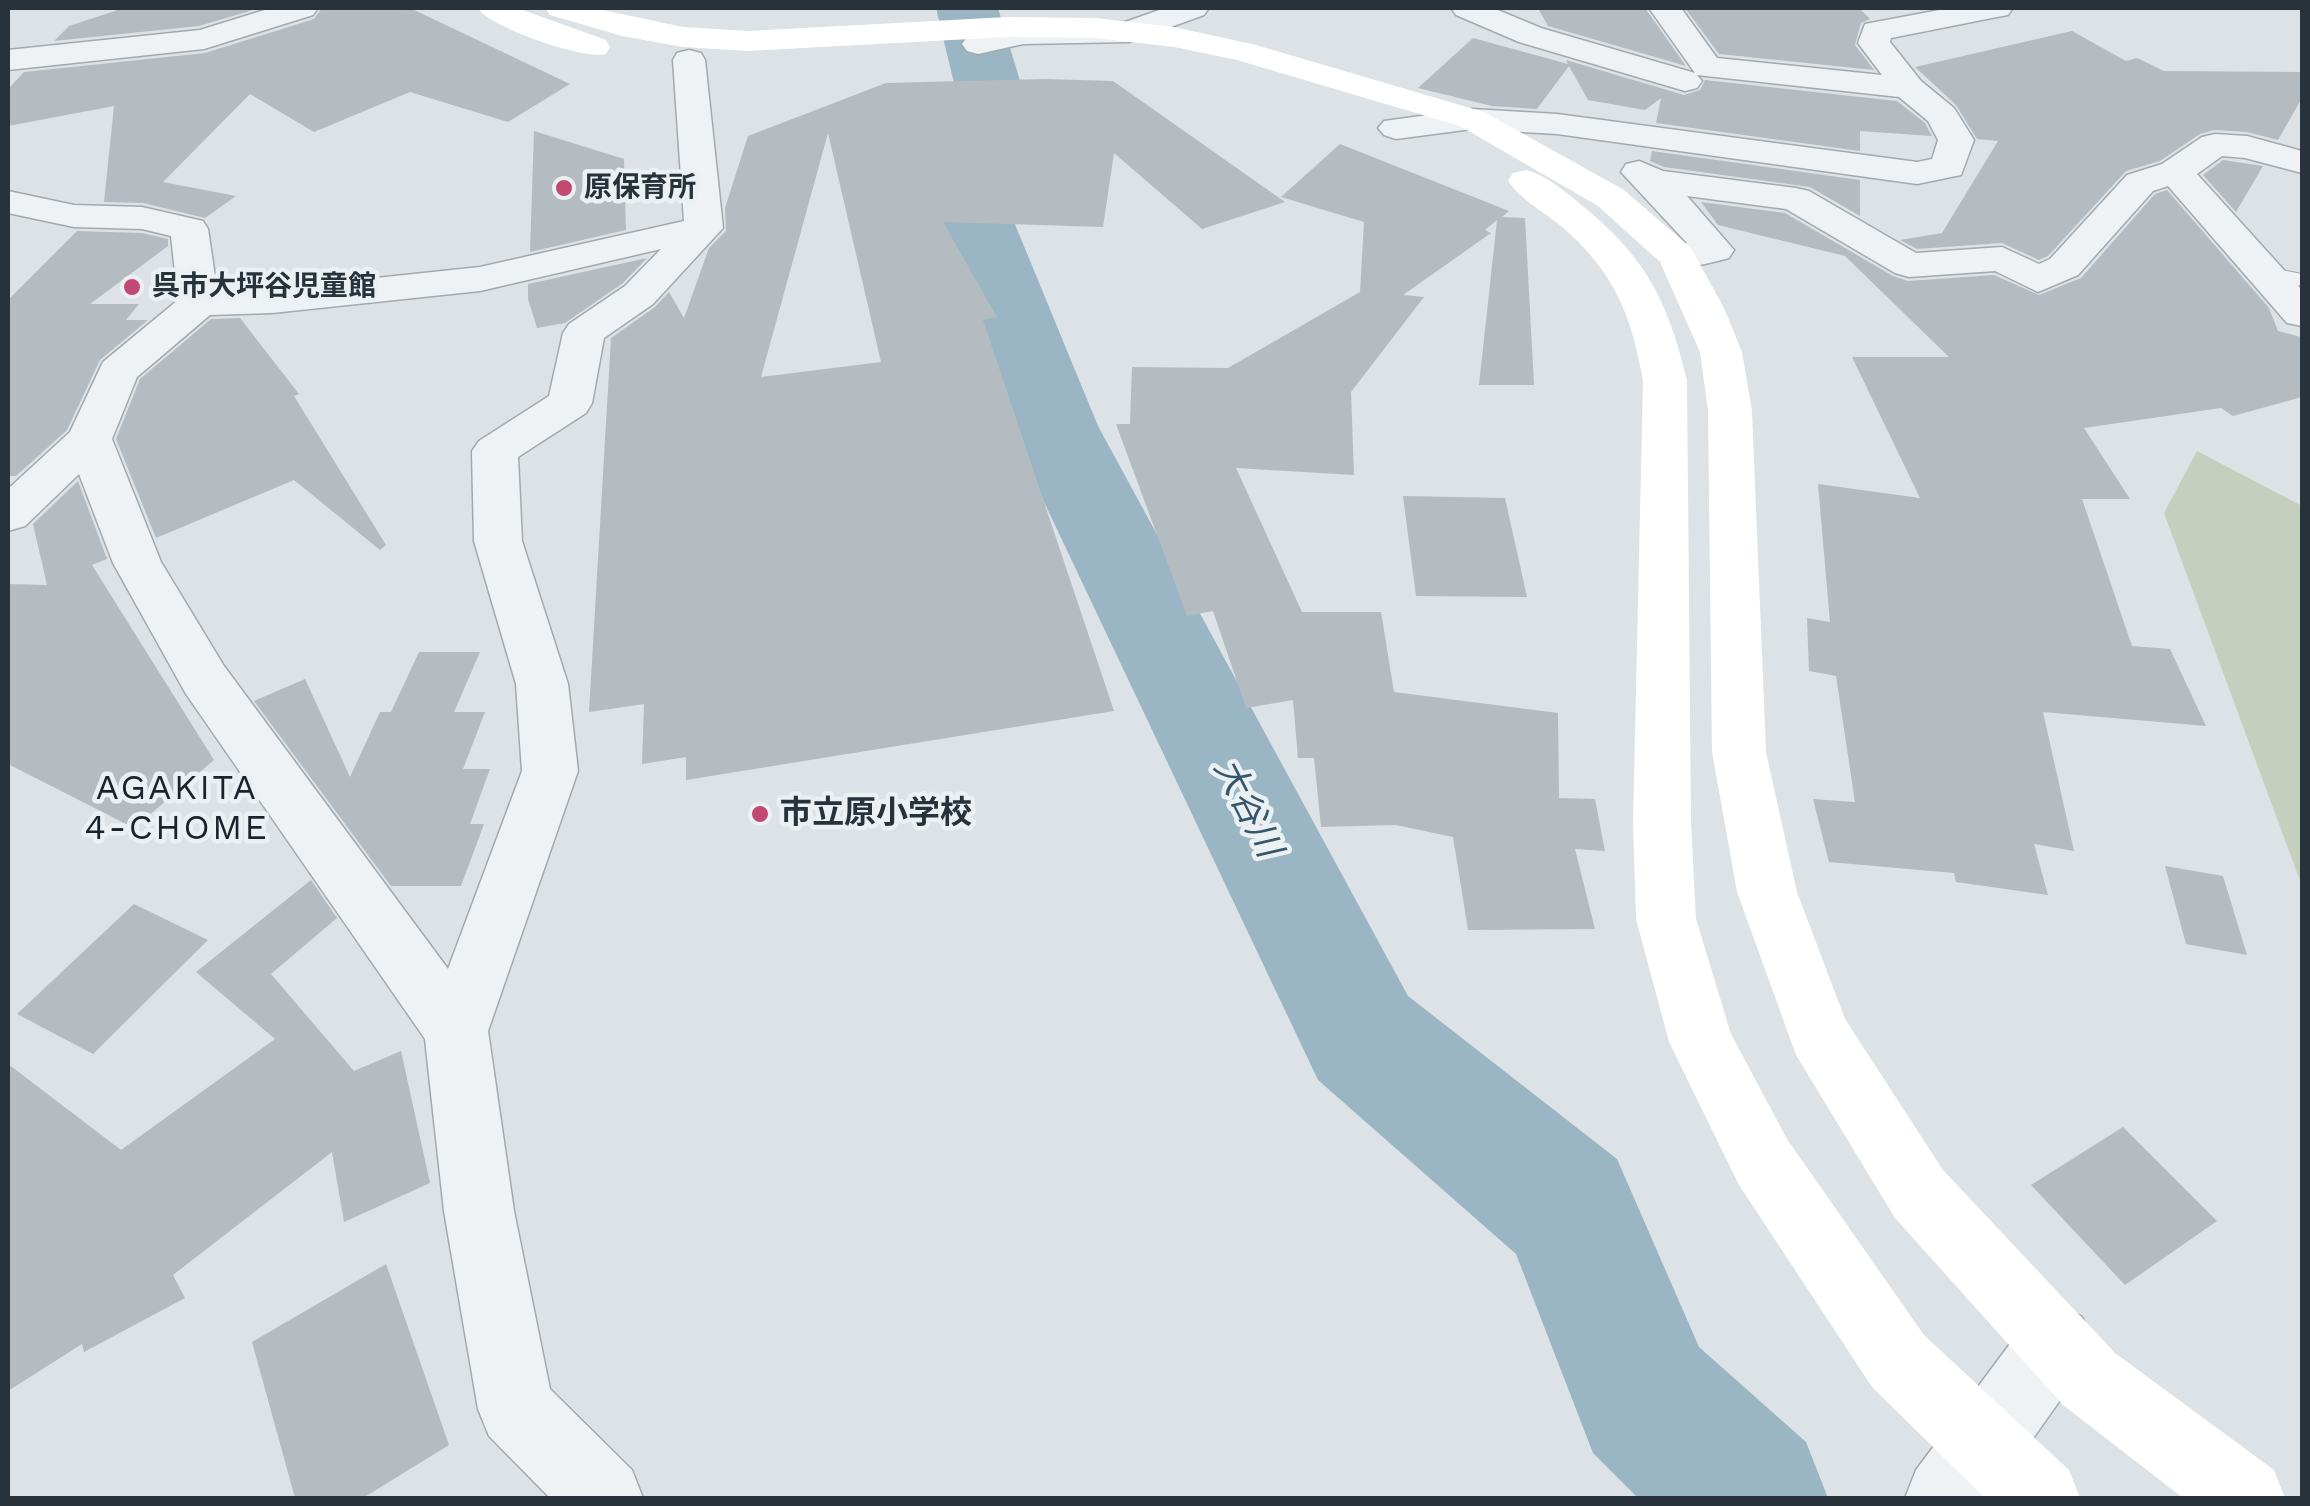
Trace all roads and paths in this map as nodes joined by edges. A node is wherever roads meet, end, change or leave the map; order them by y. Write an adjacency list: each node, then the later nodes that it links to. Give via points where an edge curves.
1 (302, 8): 10 (street, via 204,39)
2 (494, 8): 11 (street, via 595,47)
3 (561, 8): 8 (street, via 622,26 748,41 1007,27)
4 (1193, 8): 8 (street)
5 (1468, 8): 12 (street, via 1530,36)
6 (1665, 8): 12 (street)
7 (1996, 8): 13 (street, via 1876,31 1874,43)
8 (1128, 32): 9 (street, via 1022,34); 14 (street, via 1244,52)
9 (978, 44)
10 (8, 60)
11 (689, 60): 16 (street, via 1083,48 1226,72); 22 (street)
12 (1696, 74): 13 (street); 17 (street)
13 (1909, 88): 17 (street, via 1942,115 1956,140 1948,167 1917,174)
14 (1472, 119): 15 (street); 16 (street); 23 (street, via 1611,198)
15 (1556, 124): 17 (street); 20 (street)
16 (1396, 128): 31 (street, via 1511,170 1570,213 1616,258 1648,312 1665,380 1666,919 1700,1042 1762,1162)
17 (1690, 143)
18 (2302, 162): 19 (street, via 2215,144)
19 (2175, 172): 20 (street, via 2140,183 2064,267 2038,280 2002,258 1910,265 1796,199); 24 (street)
20 (1654, 181): 23 (street, via 1714,250)
21 (8, 202): 25 (street, via 189,229)
22 (704, 228): 25 (street, via 480,279); 29 (street, via 639,295 584,333 570,403 495,450 498,541 542,684 550,771)
23 (1677, 256): 30 (street, via 1721,352 1730,412 1739,752 1767,892 1819,1034 1919,1194)
24 (2284, 277): 26 (street)
25 (199, 302): 27 (street, via 118,371)
26 (2302, 314)
27 (89, 439): 28 (street); 29 (street, via 137,563 206,680)
28 (8, 515)
29 (456, 1031): 32 (street, via 479,1212 516,1409)
30 (2056, 1343): 31 (street); 34 (street, via 2088,1378)
31 (1964, 1471): 33 (street)
32 (604, 1498)
33 (2041, 1498)
34 (2246, 1498)

